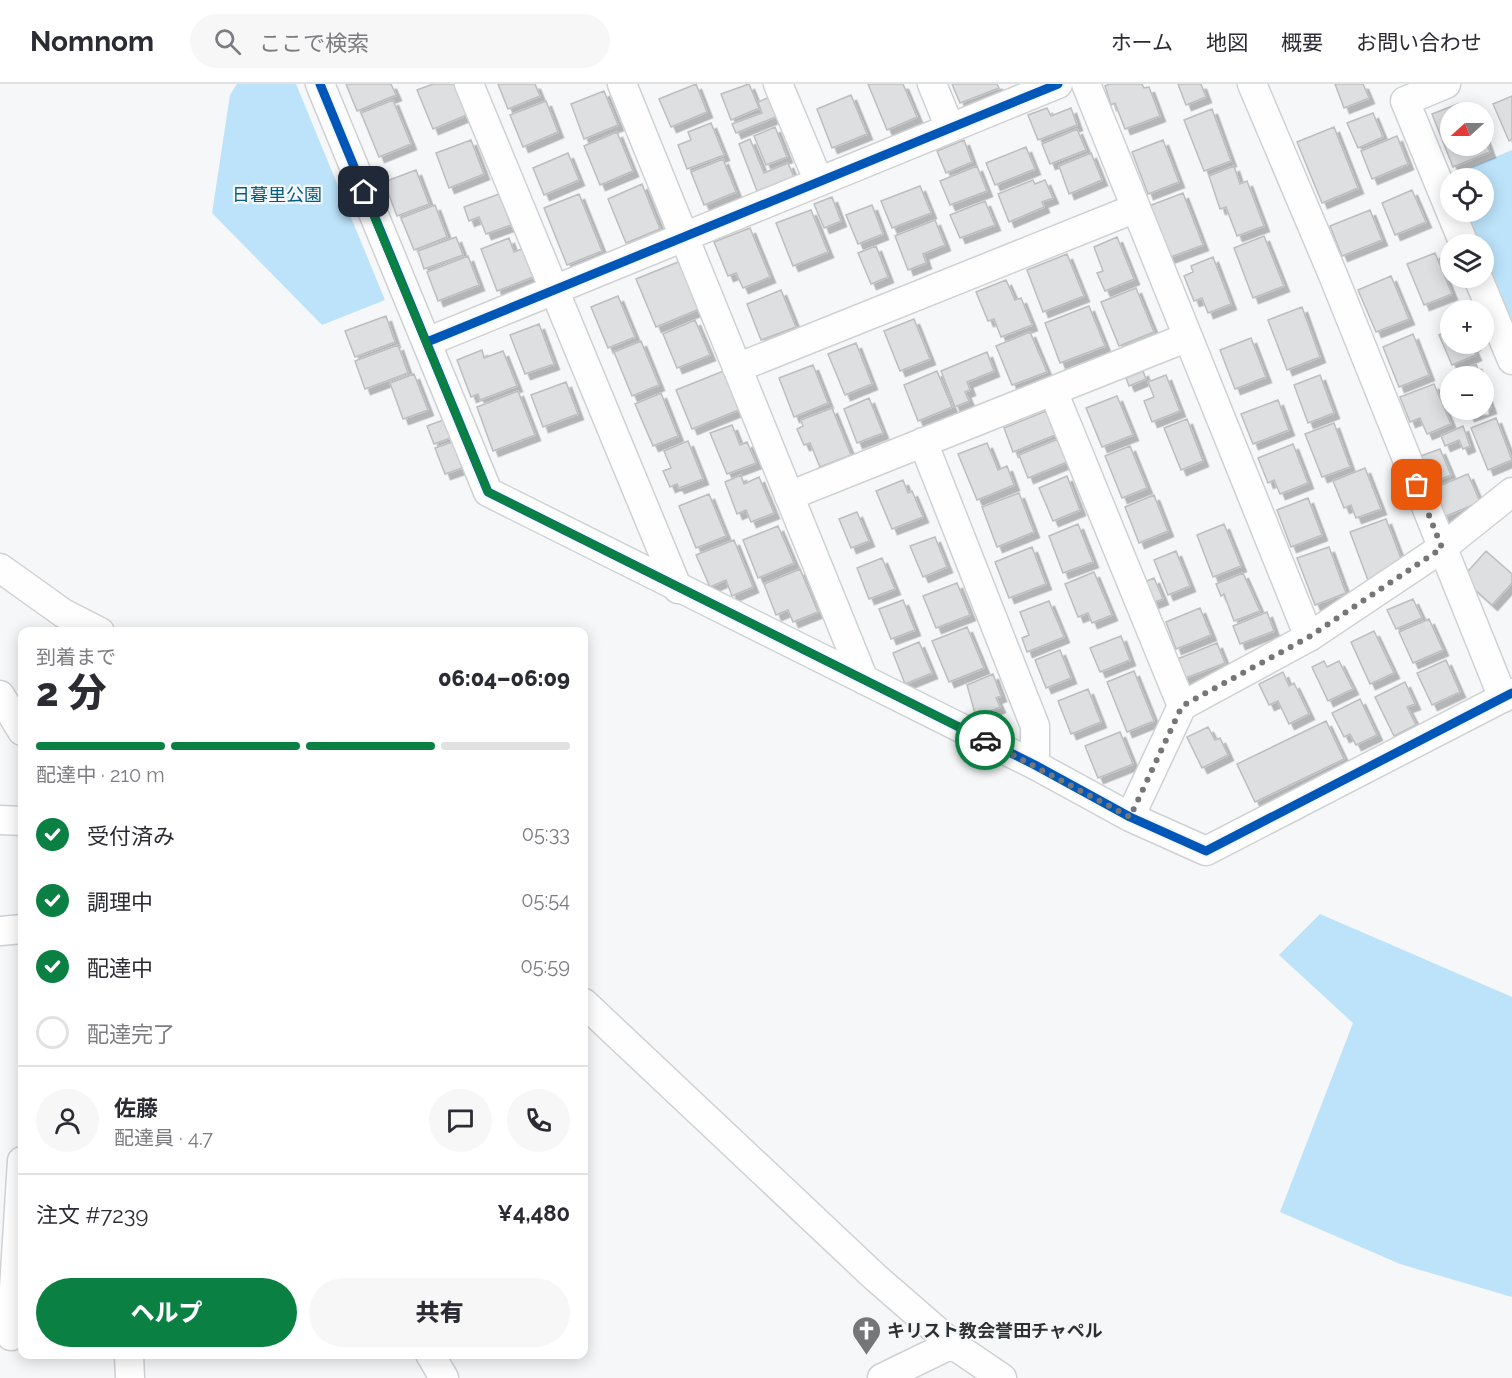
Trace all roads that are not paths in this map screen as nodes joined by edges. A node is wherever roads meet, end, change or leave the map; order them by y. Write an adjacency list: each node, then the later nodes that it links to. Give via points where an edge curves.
1 (320, 84): 18 (street)
2 (469, 84): 16 (street)
3 (622, 84): 14 (street)
4 (778, 84): 11 (street)
5 (932, 84): 10 (street)
6 (1058, 84): 10 (street)
7 (1086, 84): 12 (street)
8 (1252, 84): 25 (street)
9 (1446, 84): 13 (street, via 1405,101)
10 (951, 128): 11 (street)
11 (819, 182): 14 (street)
12 (1136, 208): 17 (street); 20 (street)
13 (1460, 234)
14 (684, 237): 16 (street); 20 (street)
15 (1482, 288): 19 (street)
16 (555, 290): 18 (street); 27 (street)
17 (1188, 337): 21 (street); 29 (street)
18 (427, 342): 27 (street, via 488,492)
19 (1512, 360)
20 (737, 368): 24 (street)
21 (1053, 391): 22 (street); 33 (street)
22 (923, 442): 24 (street); 35 (street, via 1035,726)
23 (1512, 492): 25 (street)
24 (789, 496): 30 (street)
25 (1442, 548): 29 (street); 32 (street)
26 (0, 568): 28 (street)
27 (678, 589): 30 (street)
28 (90, 627)
29 (1309, 637): 33 (street)
30 (864, 680): 35 (street)
31 (0, 694): 34 (street)
32 (1508, 695): 36 (street, via 1206,850)
33 (1182, 706): 36 (street)
34 (18, 724)
35 (1035, 765): 36 (street)
36 (1130, 817)
37 (0, 820): 38 (street)
38 (18, 821)
39 (18, 929): 40 (street)
40 (0, 931)
41 (588, 1007): 46 (street, via 822,1228)
42 (0, 1158): 43 (street)
43 (18, 1160)
44 (18, 1224): 45 (street)
45 (11, 1336)
46 (952, 1344): 51 (street); 52 (street)
47 (129, 1359): 49 (street)
48 (433, 1359): 50 (street)
49 (130, 1378)
50 (444, 1378)
51 (882, 1378)
52 (1002, 1378)

